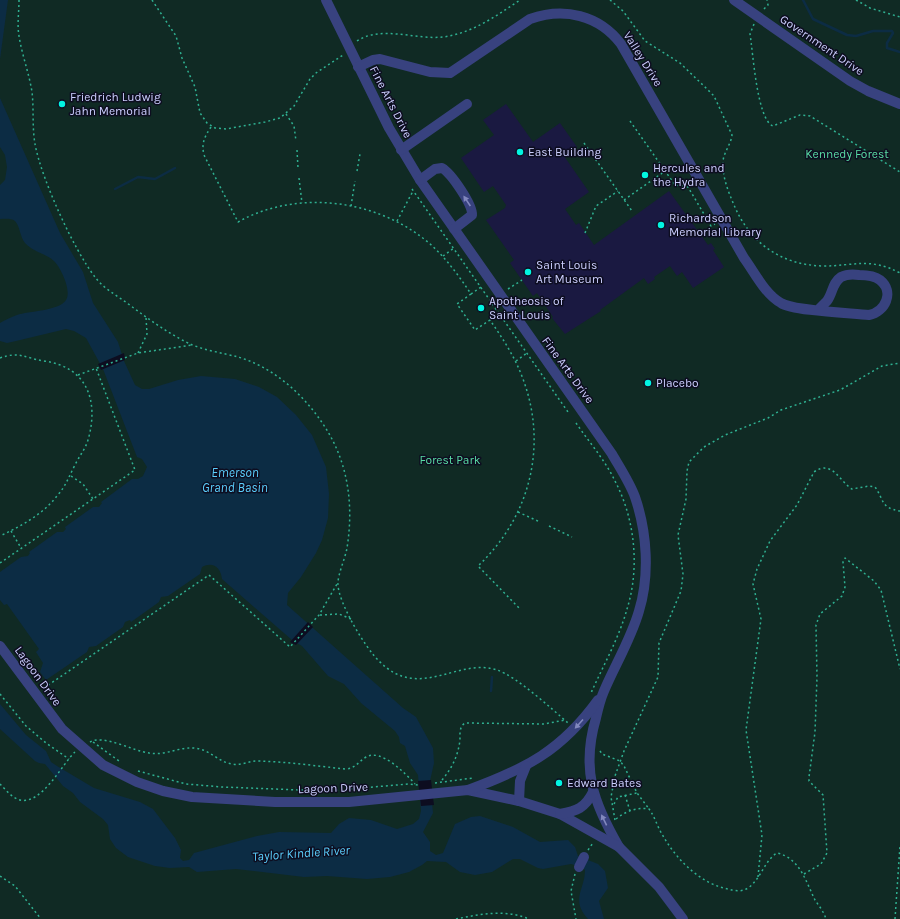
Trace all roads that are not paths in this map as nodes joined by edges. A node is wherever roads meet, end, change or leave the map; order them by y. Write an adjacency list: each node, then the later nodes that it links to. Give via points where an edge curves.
1 (326, 0): 3 (street, Fine Arts Drive)
2 (734, 0): 5 (street, Government Drive, via 850,80 868,91)
3 (358, 67): 6 (street, Fine Arts Drive); 9 (street, Valley Drive, via 380,59 430,72 450,73 530,19 548,13 566,13 592,20 609,31 621,44 744,258 765,288 778,301 793,308)
4 (467, 104): 6 (street)
5 (900, 104)
6 (401, 150): 7 (street, Fine Arts Drive)
7 (420, 180): 8 (street, Fine Arts Drive); 8 (street, one-way to 7, via 471,217 472,212 449,174 442,168 435,169)
8 (454, 229): 11 (street, Fine Arts Drive, via 612,454 635,496 644,537 643,594 639,612)
9 (818, 310): 9 (street, Valley Drive, via 875,314 886,304 886,290 881,281 875,278 850,274 838,280 827,301)
10 (0, 646): 13 (street, Lagoon Drive, via 62,729 103,765 137,782 163,791 192,797 332,803 432,788)
11 (603, 693): 12 (street, Fine Arts Drive, one-way to 12, via 576,728 557,746); 14 (street, Fine Arts Drive, via 590,738)
12 (526, 766): 13 (street, Fine Arts Drive); 15 (street, via 520,781)
13 (468, 790): 15 (street, Lagoon Drive)
14 (593, 792): 16 (street, via 582,808 575,812); 17 (street, Fine Arts Drive, one-way to 14)
15 (519, 801): 16 (street, Lagoon Drive)
16 (560, 814): 17 (street, Lagoon Drive)
17 (619, 847): 20 (street, Lagoon Drive, via 659,887)
18 (584, 857): 19 (street)
19 (579, 867)
20 (682, 919)

